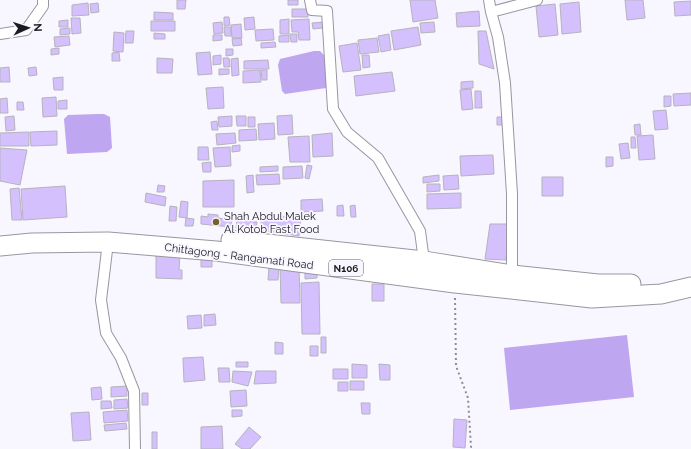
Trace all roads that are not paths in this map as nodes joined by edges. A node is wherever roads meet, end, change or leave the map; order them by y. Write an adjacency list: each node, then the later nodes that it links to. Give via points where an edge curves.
1 (43, 0): 6 (street, via 43,6 26,30)
2 (310, 0): 10 (street, via 312,10 327,11 333,108 346,132 378,158 420,231)
3 (489, 0): 5 (street)
4 (537, 0): 5 (street)
5 (491, 12): 12 (street, via 498,37 505,83 512,194)
6 (0, 34)
7 (0, 234): 10 (highway, Chittagong - Rangamati Road / N106, via 96,230 236,241)
8 (108, 242): 9 (highway, Chittagong - Rangamati Road / N106); 12 (highway, Chittagong - Rangamati Road / N106, via 216,251 455,283); 15 (street, via 101,300 106,333 121,358 134,391)
9 (0, 246)
10 (424, 261): 12 (highway, Chittagong - Rangamati Road / N106)
11 (691, 275): 14 (highway, Chittagong - Rangamati Road / N106)
12 (512, 282): 14 (highway, Chittagong - Rangamati Road / N106, via 598,284)
13 (691, 287): 14 (highway, Chittagong - Rangamati Road / N106, via 661,294)
14 (648, 290)
15 (136, 449)

